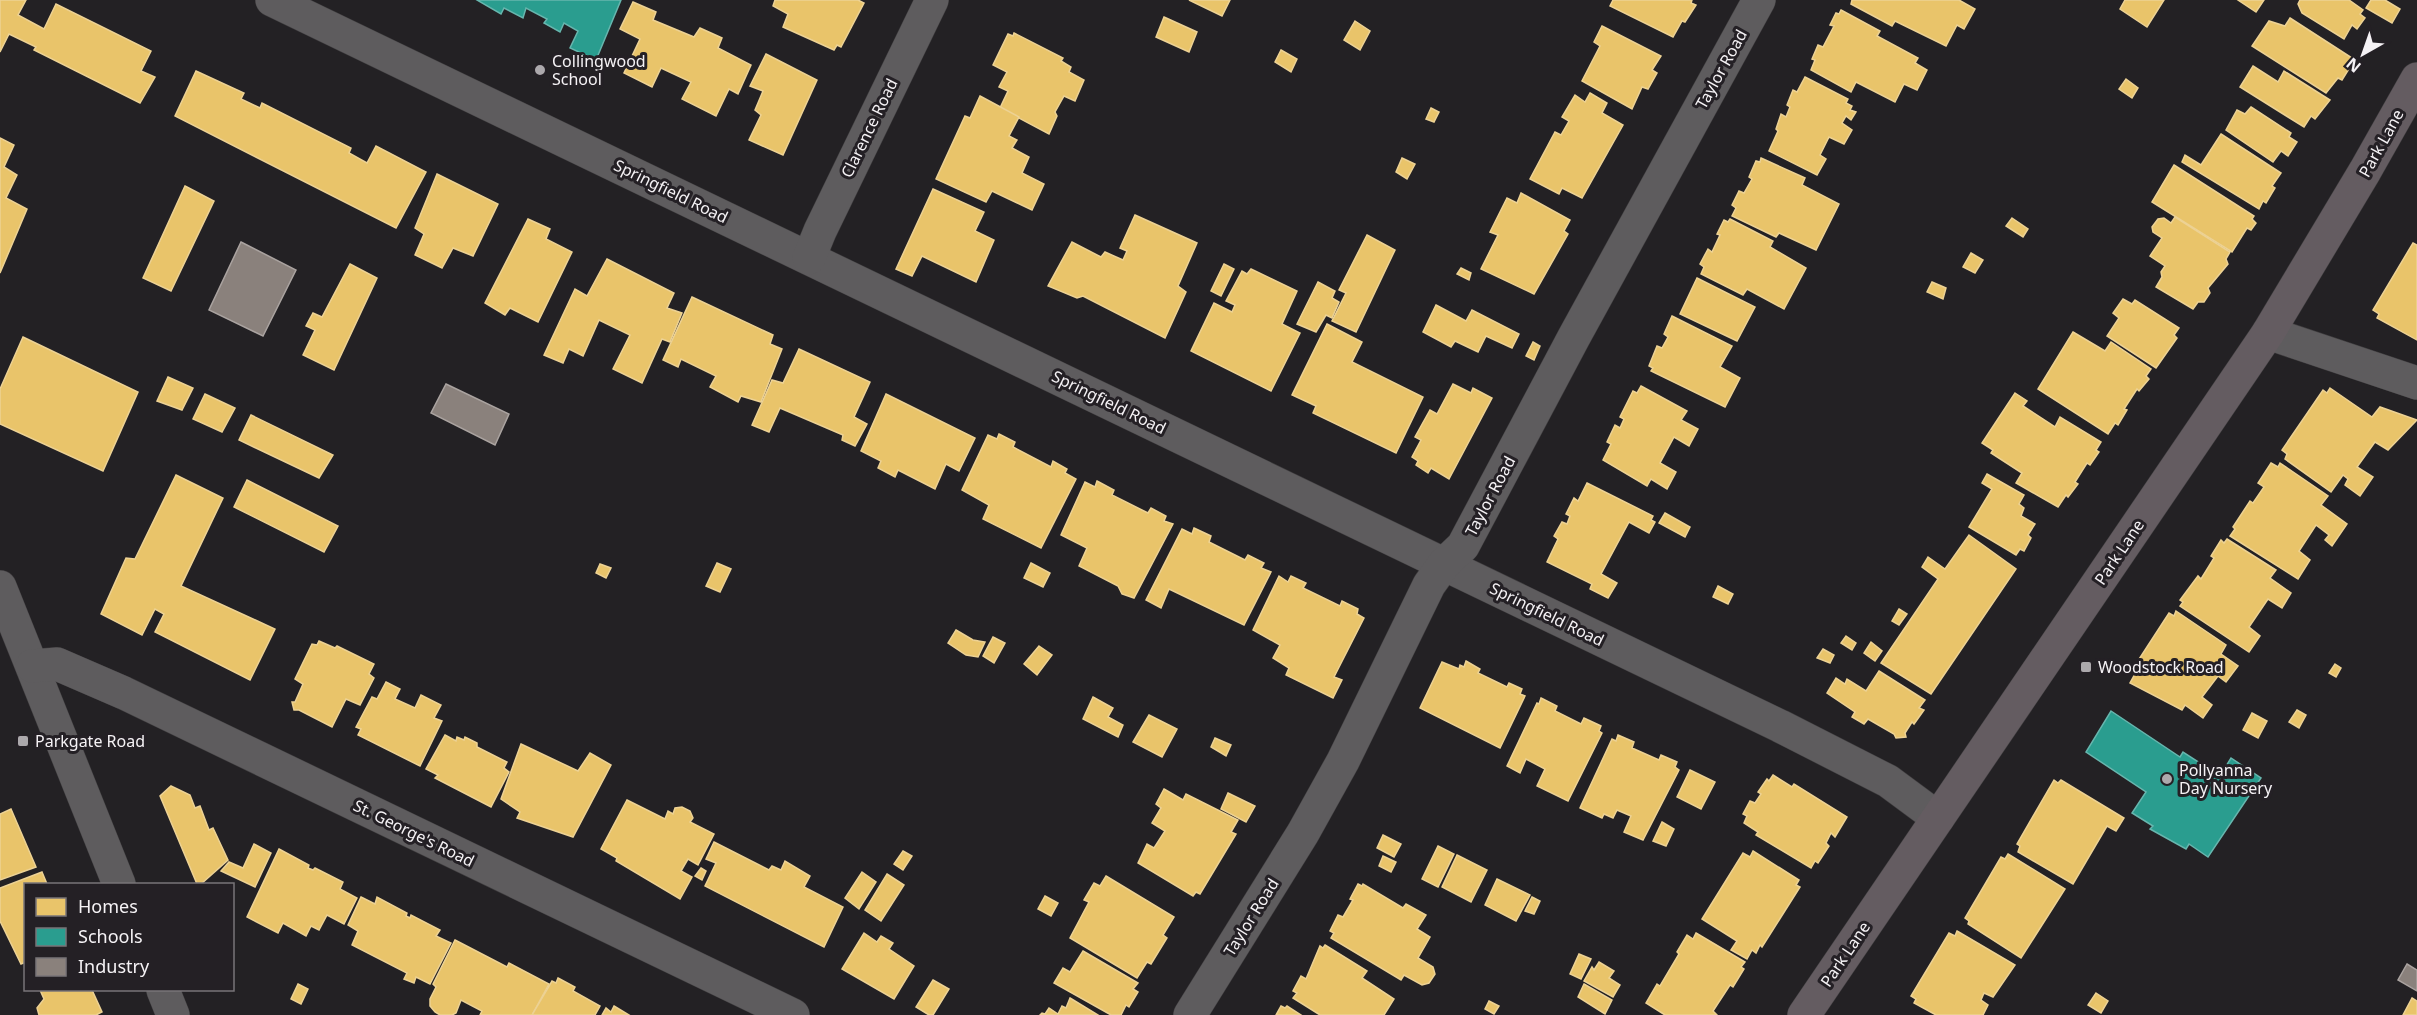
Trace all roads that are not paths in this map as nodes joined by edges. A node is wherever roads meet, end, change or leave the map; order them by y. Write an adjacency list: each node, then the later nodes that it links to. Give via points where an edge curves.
1 (272, 0): 5 (street, Springfield Road)
2 (932, 0): 5 (street, Clarence Road)
3 (1760, 0): 8 (street, Taylor Road, via 1463,546)
4 (2417, 79): 6 (main road, Park Lane)
5 (809, 258): 8 (street, Springfield Road)
6 (2268, 333): 7 (street); 11 (main road, Park Lane)
7 (2417, 383)
8 (1444, 564): 11 (street, Springfield Road, via 1888,781); 16 (street, Taylor Road, via 1429,585 1303,833)
9 (0, 587): 10 (street)
10 (32, 666): 12 (street); 15 (street, St. George's Road, via 57,663 124,693)
11 (1938, 818): 17 (main road, Park Lane)
12 (118, 883)
13 (163, 991): 14 (street)
14 (173, 1015)
15 (793, 1015)
16 (1190, 1015)
17 (1804, 1015)

